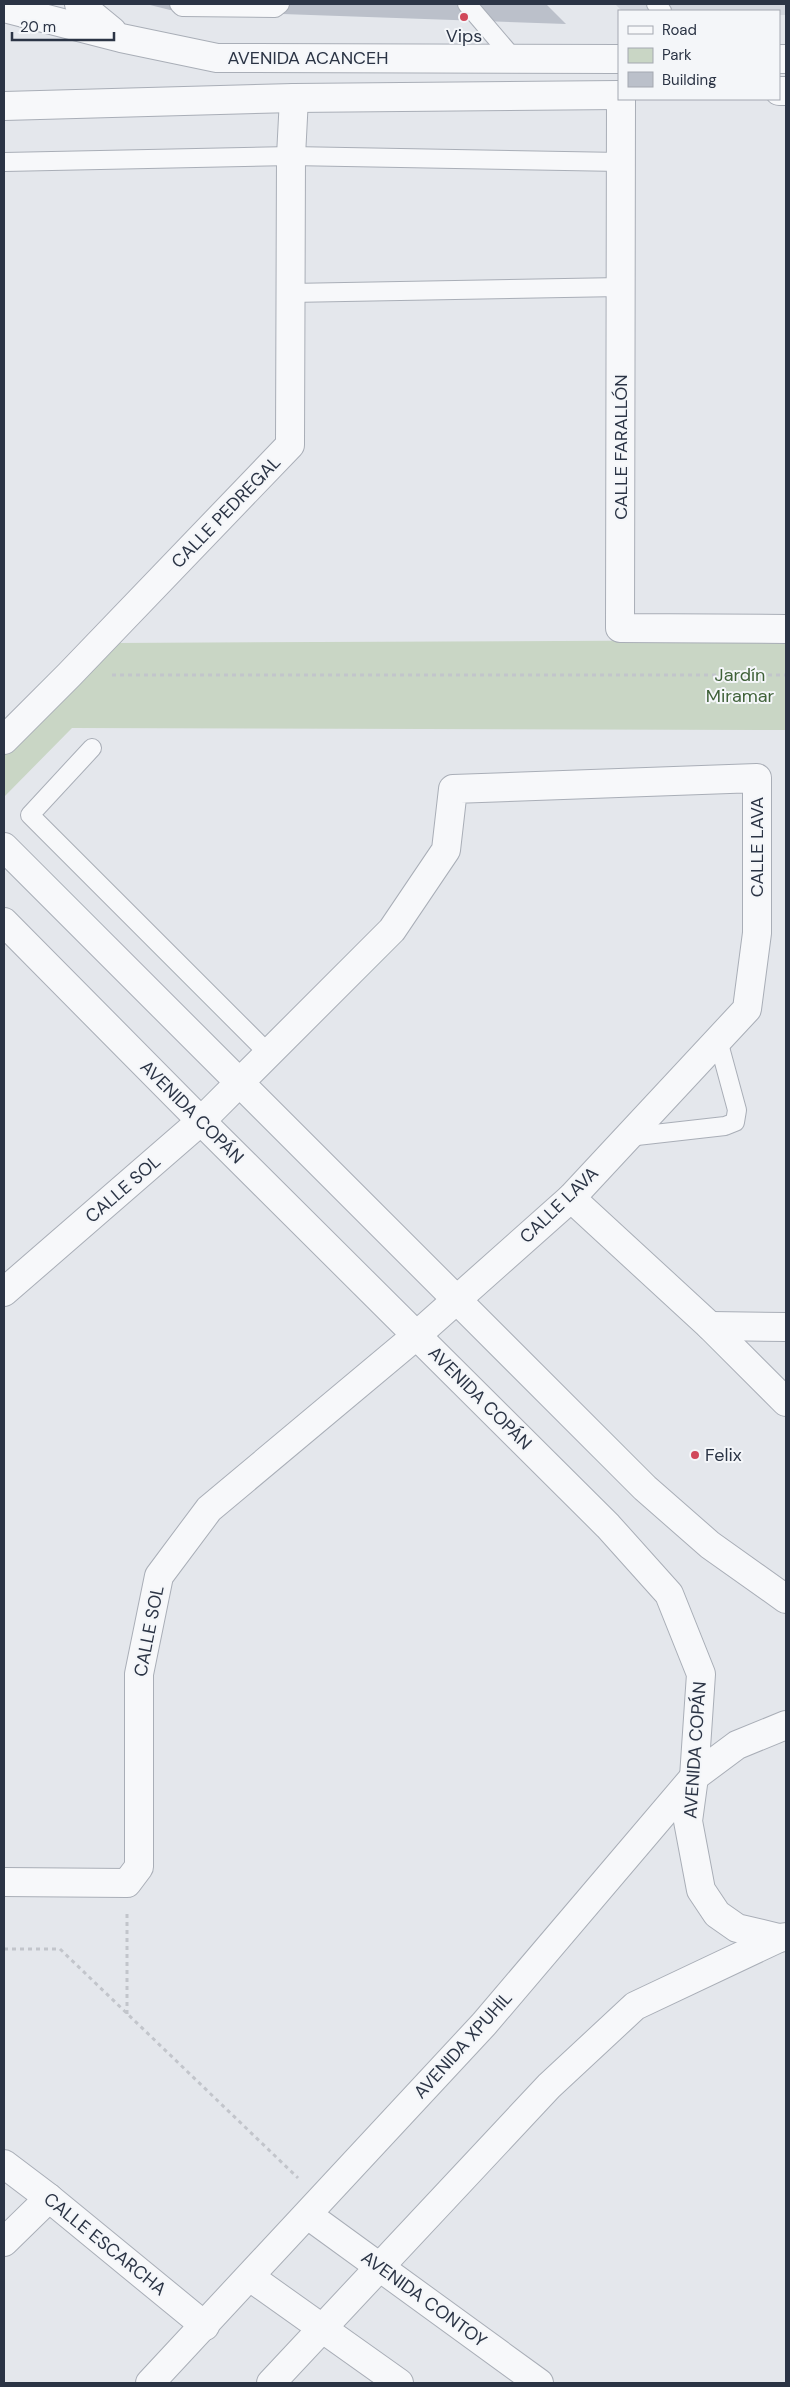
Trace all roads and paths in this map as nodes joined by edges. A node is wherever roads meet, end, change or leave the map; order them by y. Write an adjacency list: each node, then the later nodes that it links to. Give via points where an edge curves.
1 (79, 4): 6 (street)
2 (179, 4): 3 (lane, via 182,8 275,8)
3 (280, 4)
4 (467, 4): 7 (lane)
5 (4, 8): 6 (street, AVENIDA ACANCEH)
6 (121, 38): 7 (street, AVENIDA ACANCEH, via 217,58)
7 (514, 59): 8 (street, AVENIDA ACANCEH)
8 (618, 60)
9 (618, 95): 10 (street)
10 (294, 98): 12 (street); 13 (street, CALLE PEDREGAL)
11 (621, 100): 15 (street, CALLE FARALLÓN)
12 (4, 106)
13 (291, 156): 14 (lane); 15 (lane); 17 (street, CALLE PEDREGAL)
14 (4, 162)
15 (621, 162): 16 (street, CALLE FARALLÓN)
16 (621, 287): 17 (lane); 18 (street, CALLE FARALLÓN, via 620,628)
17 (290, 293): 19 (street, CALLE PEDREGAL, via 290,445)
18 (786, 629)
19 (69, 675): 20 (path); 21 (street, CALLE PEDREGAL)
20 (786, 675)
21 (4, 740)
22 (92, 748): 26 (lane, via 30,815)
23 (4, 847): 27 (street)
24 (4, 922): 28 (street, AVENIDA COPÁN)
25 (718, 1040): 26 (street, CALLE LAVA, via 747,1009 757,933 757,778 453,788 446,850 392,930); 29 (street, CALLE LAVA); 29 (lane, via 738,1110 735,1122 726,1126)
26 (268, 1052): 27 (street, CALLE LAVA)
27 (239, 1082): 28 (street, CALLE SOL); 32 (street)
28 (201, 1121): 31 (street, CALLE SOL); 35 (street, AVENIDA COPÁN)
29 (628, 1137): 30 (street, CALLE LAVA)
30 (571, 1198): 32 (street, CALLE LAVA); 33 (street)
31 (4, 1292)
32 (456, 1299): 35 (street, CALLE LAVA); 37 (street, via 645,1488 710,1545)
33 (710, 1326): 34 (street); 36 (street)
34 (786, 1327)
35 (417, 1335): 39 (street, AVENIDA COPÁN, via 608,1526 669,1594 701,1674); 41 (street, CALLE SOL, via 209,1509 159,1576 138,1674 139,1867)
36 (786, 1402)
37 (786, 1600)
38 (786, 1725): 39 (street, AVENIDA XPUHIL, via 737,1745)
39 (694, 1777): 42 (street, AVENIDA COPÁN, via 688,1821 701,1890 717,1914 737,1928); 47 (street, AVENIDA XPUHIL, via 484,2024)
40 (4, 1882): 41 (street)
41 (127, 1883): 44 (path)
42 (782, 1938): 49 (street, via 635,2006 549,2086)
43 (4, 1949): 44 (path, via 60,1949)
44 (127, 2014): 47 (path)
45 (4, 2164): 46 (street, CALLE ESCARCHA)
46 (49, 2198): 48 (street); 51 (street, CALLE ESCARCHA)
47 (315, 2208): 49 (street, AVENIDA CONTOY); 50 (street, AVENIDA XPUHIL)
48 (4, 2242)
49 (381, 2268): 52 (street); 56 (street, AVENIDA CONTOY)
50 (250, 2277): 51 (street, AVENIDA XPUHIL); 52 (street)
51 (205, 2326): 53 (street, AVENIDA XPUHIL)
52 (324, 2328): 54 (street); 55 (street)
53 (150, 2383)
54 (271, 2383)
55 (399, 2383)
56 (540, 2383)

